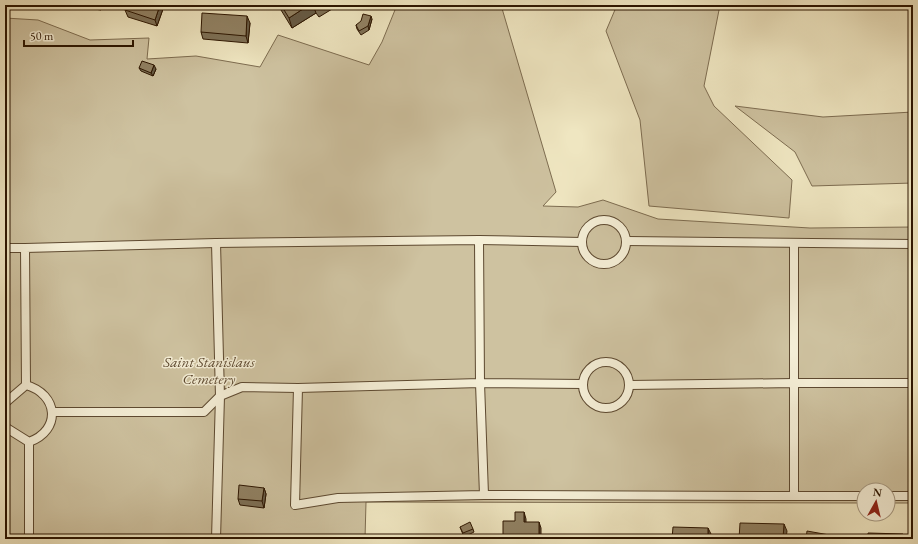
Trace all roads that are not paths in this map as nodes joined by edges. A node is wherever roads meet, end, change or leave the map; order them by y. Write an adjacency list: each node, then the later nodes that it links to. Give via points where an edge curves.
1 (479, 240): 3 (lane); 4 (lane); 9 (lane)
2 (627, 241): 4 (lane, via 621,227 615,222 600,220 587,228); 4 (lane, via 623,255 605,265 591,260 583,249); 5 (lane)
3 (216, 242): 8 (lane); 16 (lane)
4 (582, 242)
5 (794, 244): 6 (lane); 10 (lane)
6 (913, 244)
7 (5, 248): 8 (lane)
8 (25, 248): 13 (lane)
9 (480, 383): 12 (lane); 15 (lane); 21 (lane)
10 (794, 383): 11 (lane); 14 (lane); 22 (lane)
11 (913, 383)
12 (583, 384): 14 (lane, via 589,370 602,362 610,362 624,370); 14 (lane, via 584,391 592,403 606,408 613,407 625,398)
13 (26, 385): 17 (lane); 18 (lane, via 44,394)
14 (629, 385)
15 (298, 388): 16 (lane, via 242,387); 21 (lane, via 295,505 338,498)
16 (220, 396): 18 (lane, via 204,412); 27 (lane)
17 (5, 403)
18 (52, 412): 20 (lane, via 48,428 40,437)
19 (5, 427): 20 (lane, via 17,437)
20 (29, 442): 26 (lane)
21 (484, 495): 22 (lane)
22 (794, 496): 23 (lane)
23 (856, 496)
24 (896, 496): 25 (lane)
25 (913, 496)
26 (30, 539)
27 (216, 539)

